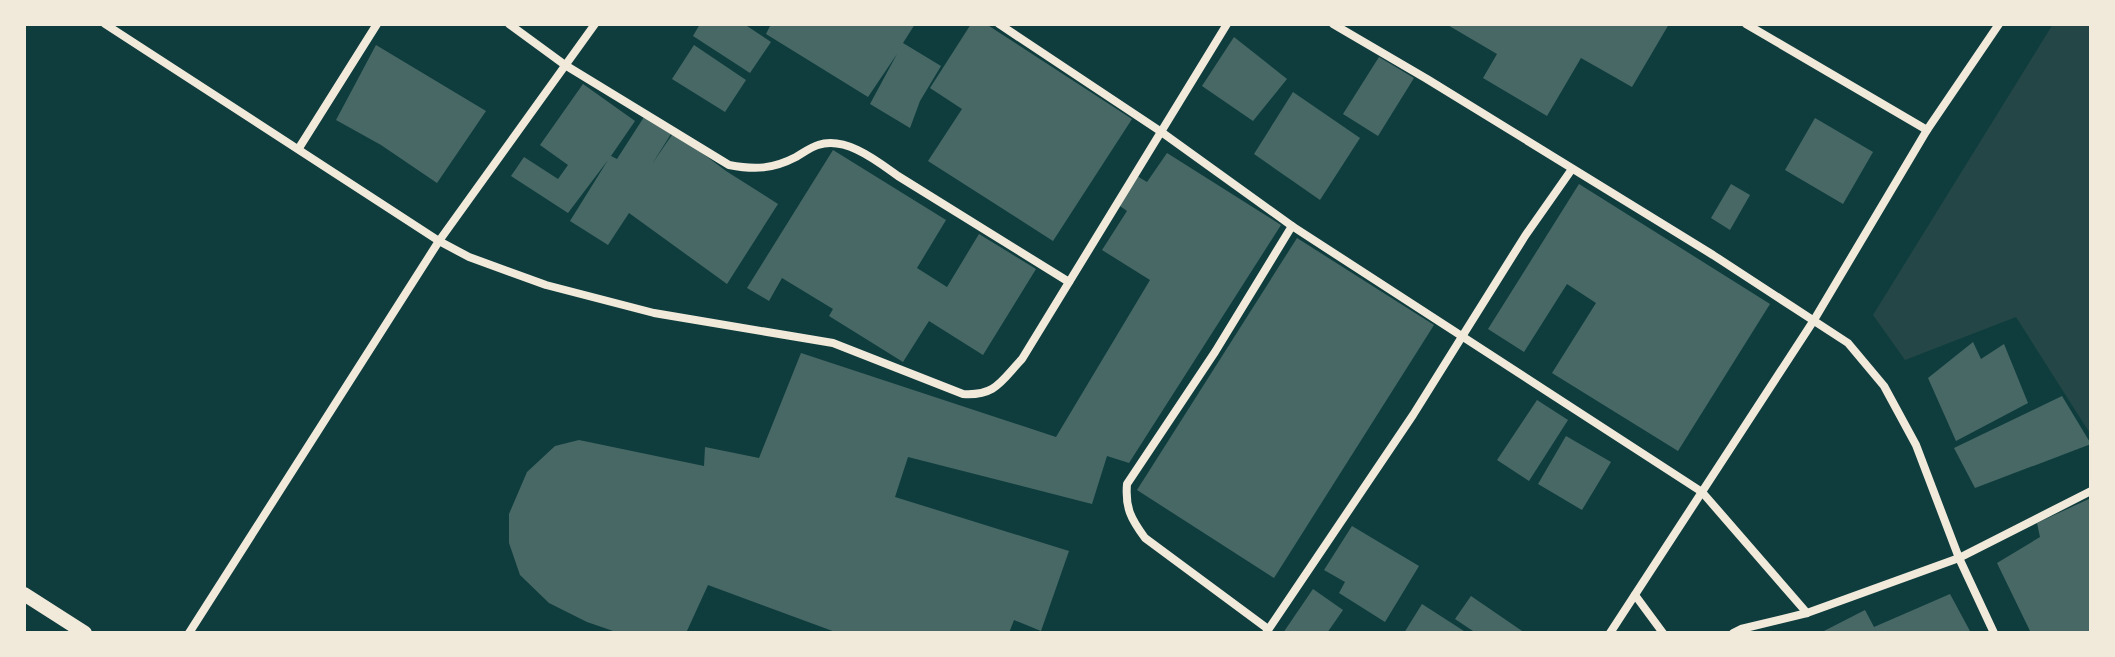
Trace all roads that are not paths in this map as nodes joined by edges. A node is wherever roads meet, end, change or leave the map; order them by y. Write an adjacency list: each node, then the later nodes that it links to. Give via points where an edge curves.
1 (105, 24): 13 (street)
2 (377, 24): 13 (street)
3 (509, 24): 10 (street)
4 (595, 24): 10 (street)
5 (999, 24): 12 (street)
6 (1227, 24): 12 (street)
7 (1333, 24): 14 (street)
8 (1746, 24): 11 (street)
9 (1999, 24): 11 (street)
10 (565, 65): 16 (street); 17 (street, via 729,165 774,167 818,145 851,148)
11 (1927, 130): 18 (street)
12 (1160, 131): 15 (street); 17 (street)
13 (299, 148): 16 (street)
14 (1572, 169): 18 (street); 19 (street)
15 (1292, 226): 19 (street); 26 (street, via 1127,484 1130,518 1145,538)
16 (439, 241): 17 (street, via 546,285 654,313 833,343 963,394 987,394 1022,359); 29 (street)
17 (1069, 282)
18 (1814, 320): 21 (street); 22 (street, via 1848,343 1884,386 1916,445)
19 (1463, 337): 21 (street); 26 (street)
20 (2091, 491): 22 (street)
21 (1702, 492): 24 (street); 25 (street)
22 (1959, 558): 25 (street); 32 (street)
23 (24, 594): 28 (street)
24 (1635, 595): 30 (street); 31 (street)
25 (1807, 613): 27 (street)
26 (1267, 631)
27 (1739, 632)
28 (85, 633)
29 (189, 633)
30 (1610, 633)
31 (1663, 633)
32 (1994, 633)

